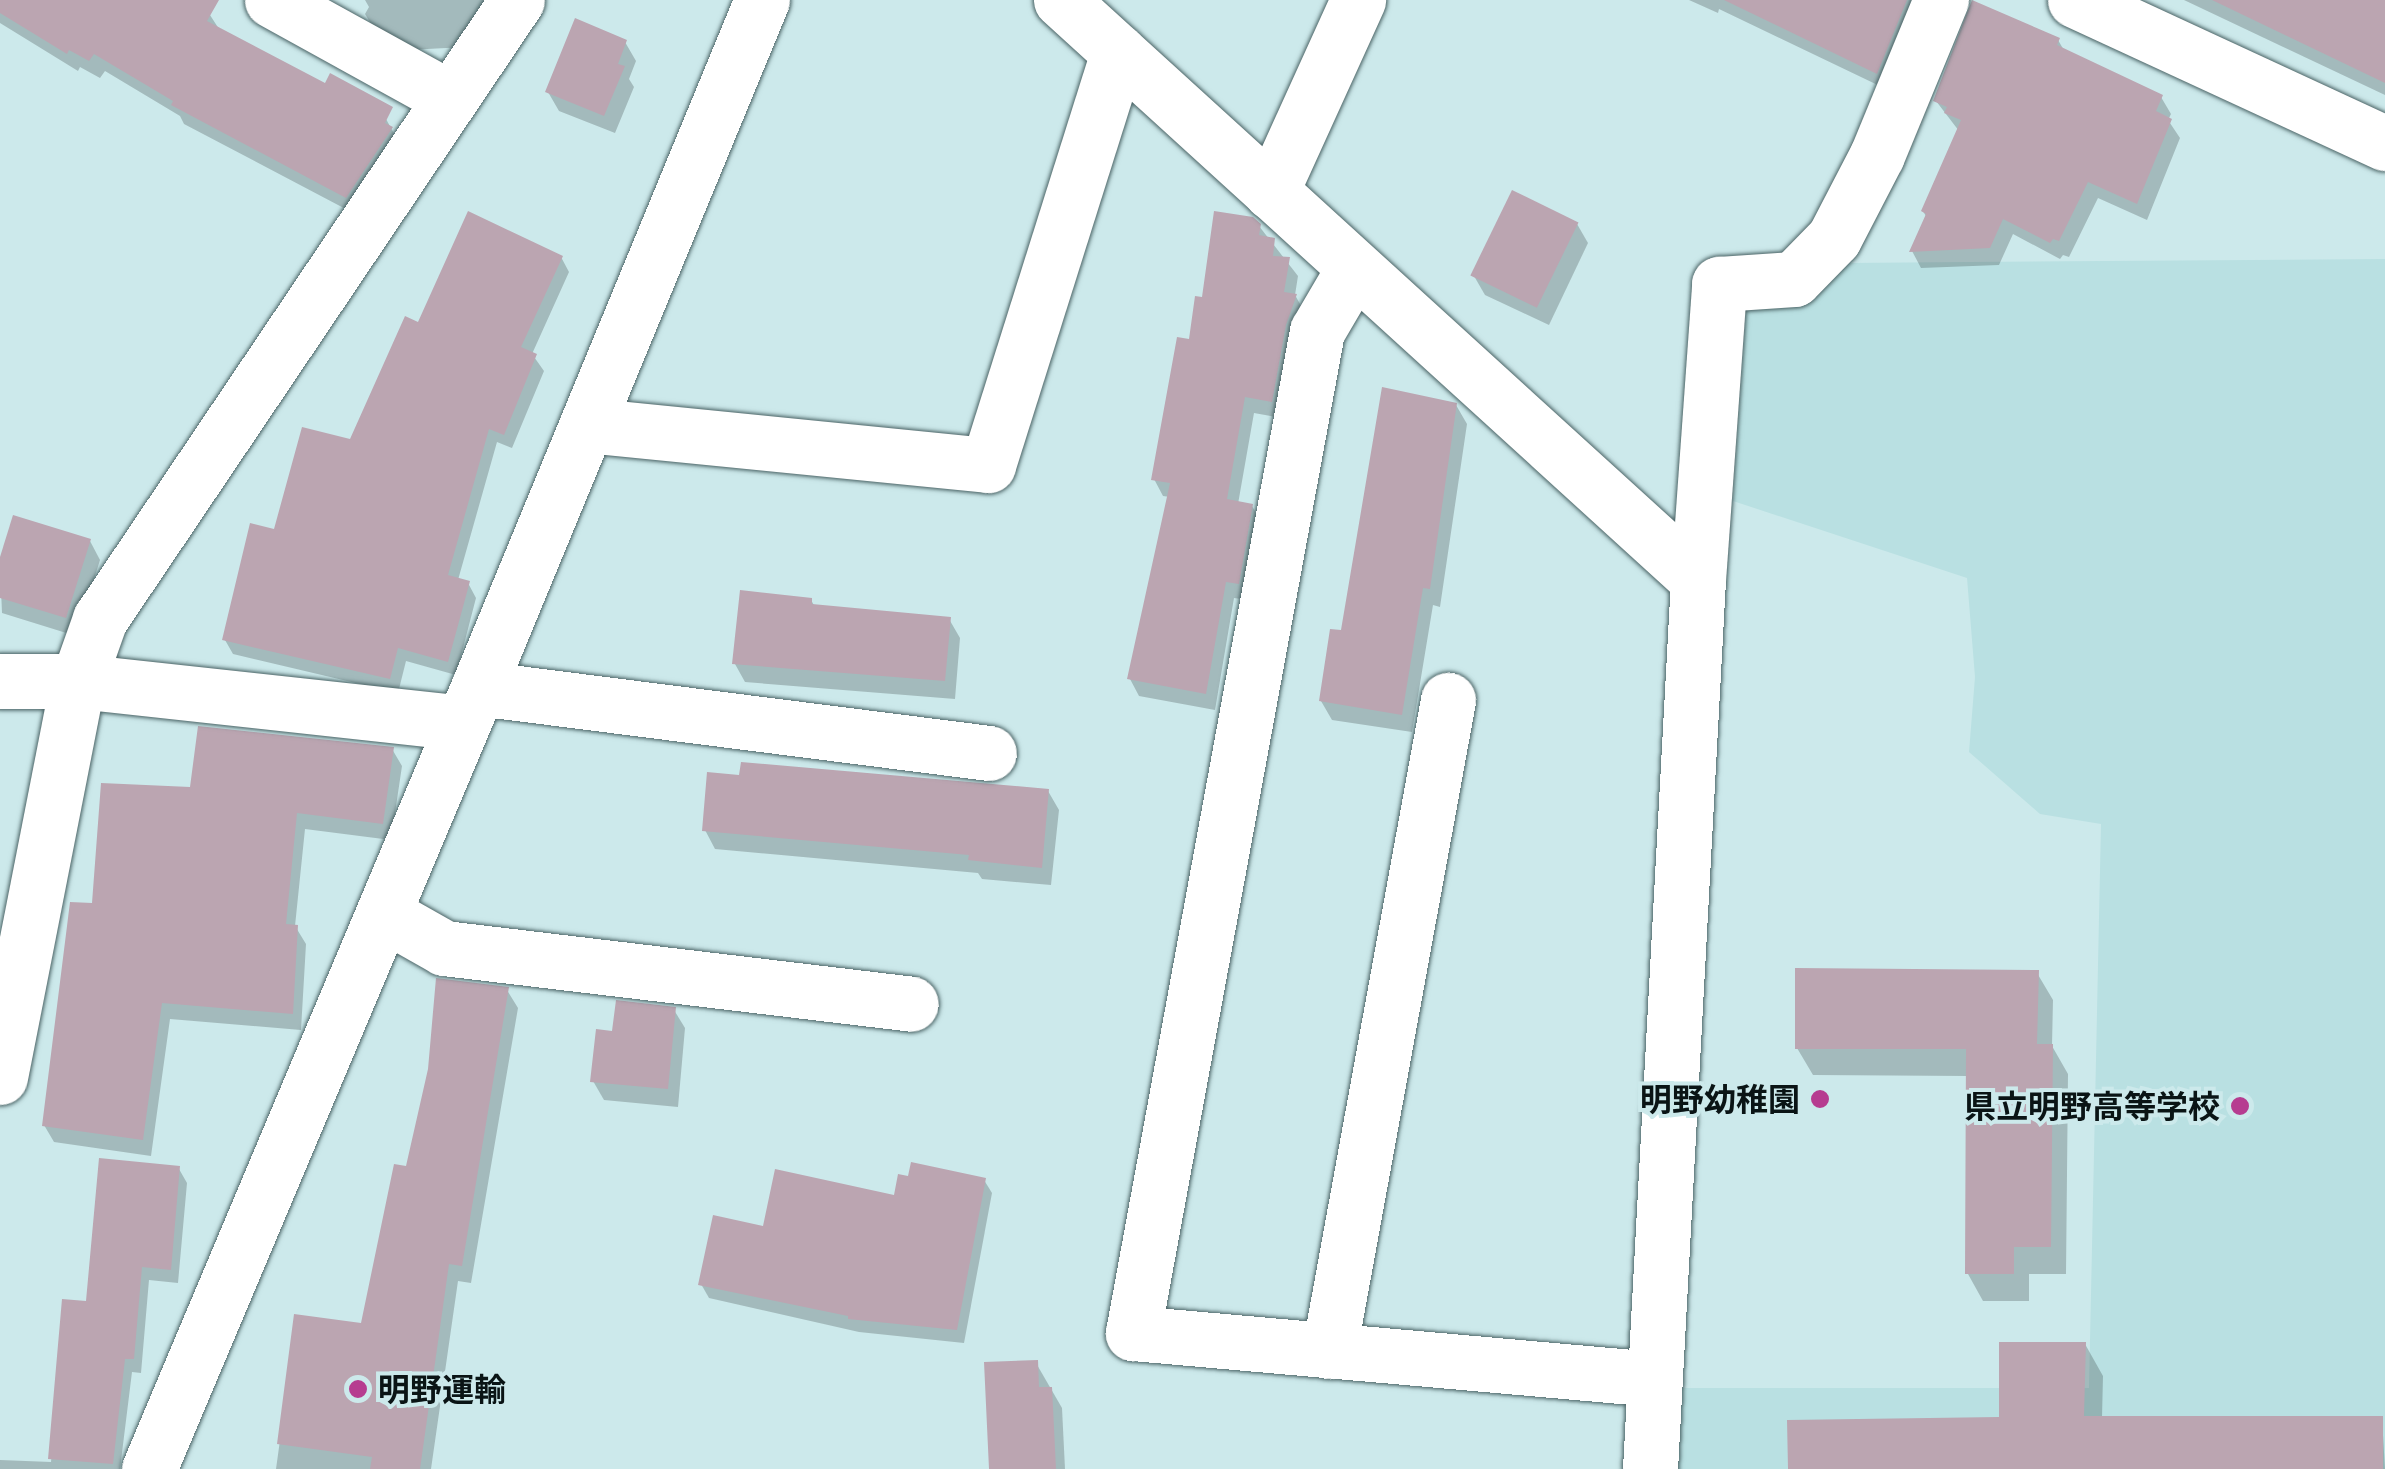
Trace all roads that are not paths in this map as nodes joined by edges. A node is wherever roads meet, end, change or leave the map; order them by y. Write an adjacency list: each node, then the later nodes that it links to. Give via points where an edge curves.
1 (272, 0): 9 (street)
2 (517, 0): 9 (street)
3 (762, 0): 13 (street)
4 (1061, 0): 8 (street)
5 (1358, 0): 11 (street)
6 (1941, 0): 14 (street, via 1877,155 1834,238 1794,279 1719,284)
7 (2075, 0): 10 (street)
8 (1118, 52): 11 (street); 13 (street, via 988,464)
9 (448, 97): 16 (street, via 100,619)
10 (2385, 143)
11 (1271, 192): 12 (street)
12 (1354, 268): 14 (street); 23 (street, via 1316,331 1133,1333)
13 (587, 425): 18 (street)
14 (1698, 580): 24 (street)
15 (0, 681): 16 (street)
16 (78, 681): 18 (street); 22 (street)
17 (1448, 700): 23 (street)
18 (471, 705): 19 (street); 20 (street)
19 (990, 753)
20 (384, 914): 21 (street, via 444,948); 25 (street)
21 (911, 1004)
22 (0, 1077)
23 (1329, 1350): 24 (street)
24 (1656, 1380): 26 (street)
25 (149, 1469)
26 (1650, 1469)

